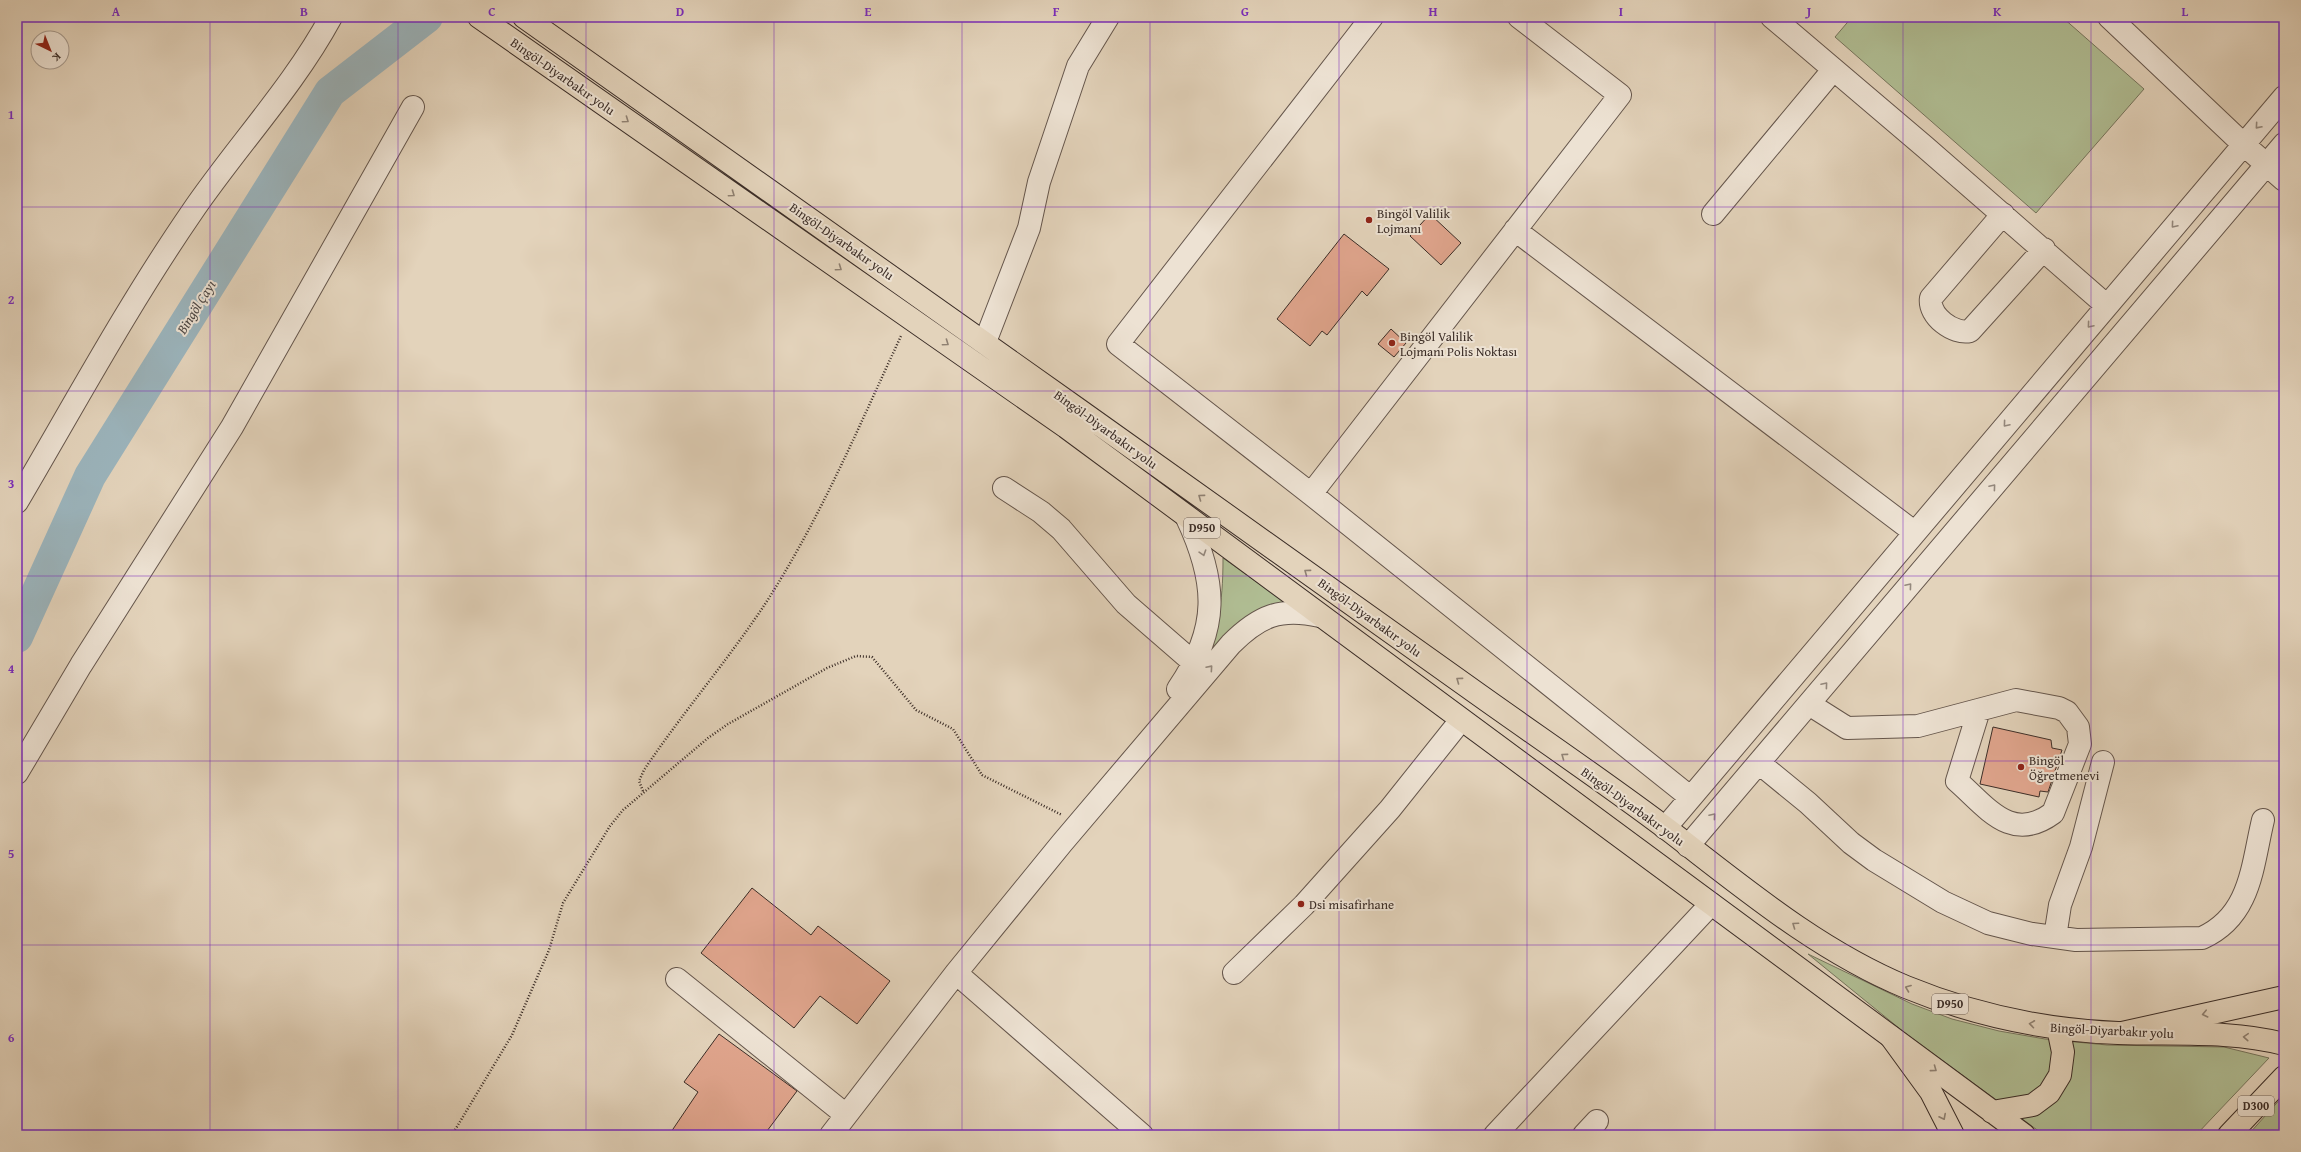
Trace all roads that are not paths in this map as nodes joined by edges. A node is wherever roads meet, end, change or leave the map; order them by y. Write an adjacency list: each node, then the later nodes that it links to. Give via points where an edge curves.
1 (331, 17): 24 (street, via 298,70 222,170 156,266)
2 (479, 17): 25 (main road, Bingöl-Diyarbakır yolu / D950, one-way to 25, via 1066,427)
3 (524, 17): 21 (main road, Bingöl-Diyarbakır yolu / D950)
4 (1108, 17): 21 (street, via 1078,66 1039,182 1029,228)
5 (1372, 17): 23 (street, via 1118,344)
6 (1519, 17): 18 (street, via 1620,95)
7 (1772, 17): 9 (street)
8 (2109, 17): 12 (street)
9 (1833, 70): 16 (street); 17 (street)
10 (2284, 97): 12 (street, one-way to 12)
11 (413, 107): 35 (street, via 232,427 81,665)
12 (2243, 144): 14 (street); 20 (street, one-way to 20)
13 (2284, 144): 14 (street)
14 (2266, 165): 15 (street); 29 (street, one-way to 14)
15 (2284, 180)
16 (1713, 214)
17 (2003, 214): 19 (street); 19 (street, via 1931,298 1931,308 1936,315 1956,330 1970,331)
18 (1515, 230): 23 (street); 26 (street)
19 (2044, 249): 20 (street)
20 (2106, 305): 26 (street, one-way to 26)
21 (985, 342): 38 (main road, Bingöl-Diyarbakır yolu / D950, one-way to 21)
22 (1004, 488): 28 (street, via 1042,512 1061,529 1126,604)
23 (1311, 494): 36 (street)
24 (17, 502)
25 (1187, 518): 27 (main road, Bingöl-Diyarbakır yolu / D950); 28 (street, one-way to 28, via 1207,566 1211,608 1206,632)
26 (1914, 532): 36 (street)
27 (1320, 616): 31 (main road, Bingöl-Diyarbakır yolu / D950); 32 (street, one-way to 27, via 1246,628 1266,617 1285,612)
28 (1194, 663): 32 (street)
29 (1809, 704): 30 (street, via 1847,728 1918,726); 34 (street)
30 (1979, 710): 30 (street, via 2016,700 2059,708 2073,719 2080,735 2078,753 2053,813 2046,818 2022,825 2005,822 1957,781)
31 (1461, 720): 40 (main road, Bingöl-Diyarbakır yolu / D950); 43 (street, via 1384,815 1304,905)
32 (1130, 761): 42 (street)
33 (2103, 762): 41 (street, via 2081,847 2060,905)
34 (1759, 763): 39 (street, one-way to 34); 41 (street, via 1851,843 1943,902 1988,923)
35 (17, 772)
36 (1690, 797): 38 (street)
37 (2264, 820): 41 (street, via 2243,901 2232,918 2214,933 2202,938 2076,940)
38 (1664, 828): 39 (main road, Bingöl-Diyarbakır yolu / D950)
39 (1688, 846): 46 (main road, Bingöl-Diyarbakır yolu / D950, one-way to 39, via 2019,1022 1962,1008 1902,985 1867,968 1798,928)
40 (1711, 904): 48 (main road, Bingöl-Diyarbakır yolu / D950); 55 (street)
41 (2055, 937)
42 (956, 973): 52 (street); 54 (street)
43 (1234, 973)
44 (677, 979): 52 (street)
45 (2284, 997): 47 (main road, one-way to 47)
46 (2058, 1028): 47 (main road, Bingöl-Diyarbakır yolu / D950); 51 (main road, via 2063,1052 2060,1075 2049,1092 2033,1105)
47 (2122, 1033): 49 (main road, Bingöl-Diyarbakır yolu / D950, one-way to 47, via 2252,1037)
48 (1891, 1037): 51 (main road, Bingöl-Diyarbakır yolu, one-way to 51); 56 (main road, D950, one-way to 56, via 1931,1092)
49 (2284, 1044)
50 (2284, 1077): 58 (main road, D300)
51 (1992, 1112): 57 (main road, Bingöl-Diyarbakır yolu)
52 (846, 1115): 53 (street)
53 (830, 1135)
54 (1142, 1135)
55 (1495, 1135)
56 (1953, 1135)
57 (2024, 1135)
58 (2229, 1135)

